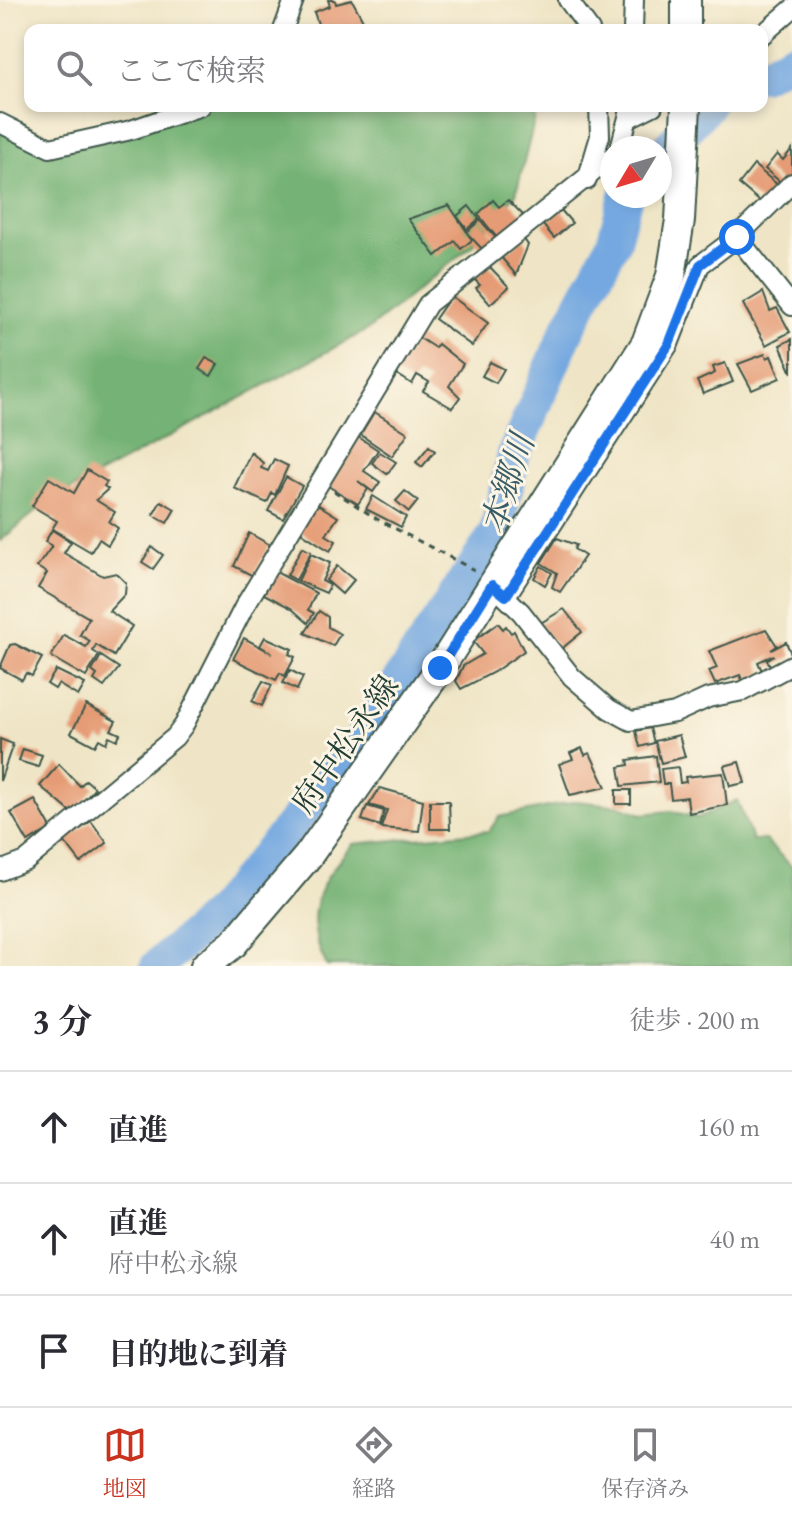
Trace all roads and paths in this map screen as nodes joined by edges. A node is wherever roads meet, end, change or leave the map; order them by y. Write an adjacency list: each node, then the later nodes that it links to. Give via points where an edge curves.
1 (294, 0): 6 (street)
2 (568, 0): 7 (street)
3 (634, 0): 8 (street)
4 (686, 0): 9 (main road)
5 (792, 9): 10 (street)
6 (285, 24)
7 (586, 24)
8 (633, 24)
9 (686, 24)
10 (768, 30)
11 (184, 112): 15 (street, via 50,148)
12 (599, 112): 18 (street, via 600,136)
13 (631, 112): 16 (street)
14 (686, 112): 23 (main road, 府中松永線, via 671,276 646,343)
15 (0, 123)
16 (624, 136)
17 (600, 168): 18 (street)
18 (587, 180): 22 (street, via 428,304)
19 (792, 183): 20 (street)
20 (737, 237): 21 (street); 23 (street, via 700,265 669,344)
21 (792, 306)
22 (319, 481): 23 (path); 25 (street, via 175,737 26,861)
23 (492, 584): 24 (street, via 572,677 631,721 743,691); 26 (main road, 府中松永線, via 308,856 233,944)
24 (792, 665)
25 (0, 871)
26 (205, 966)

